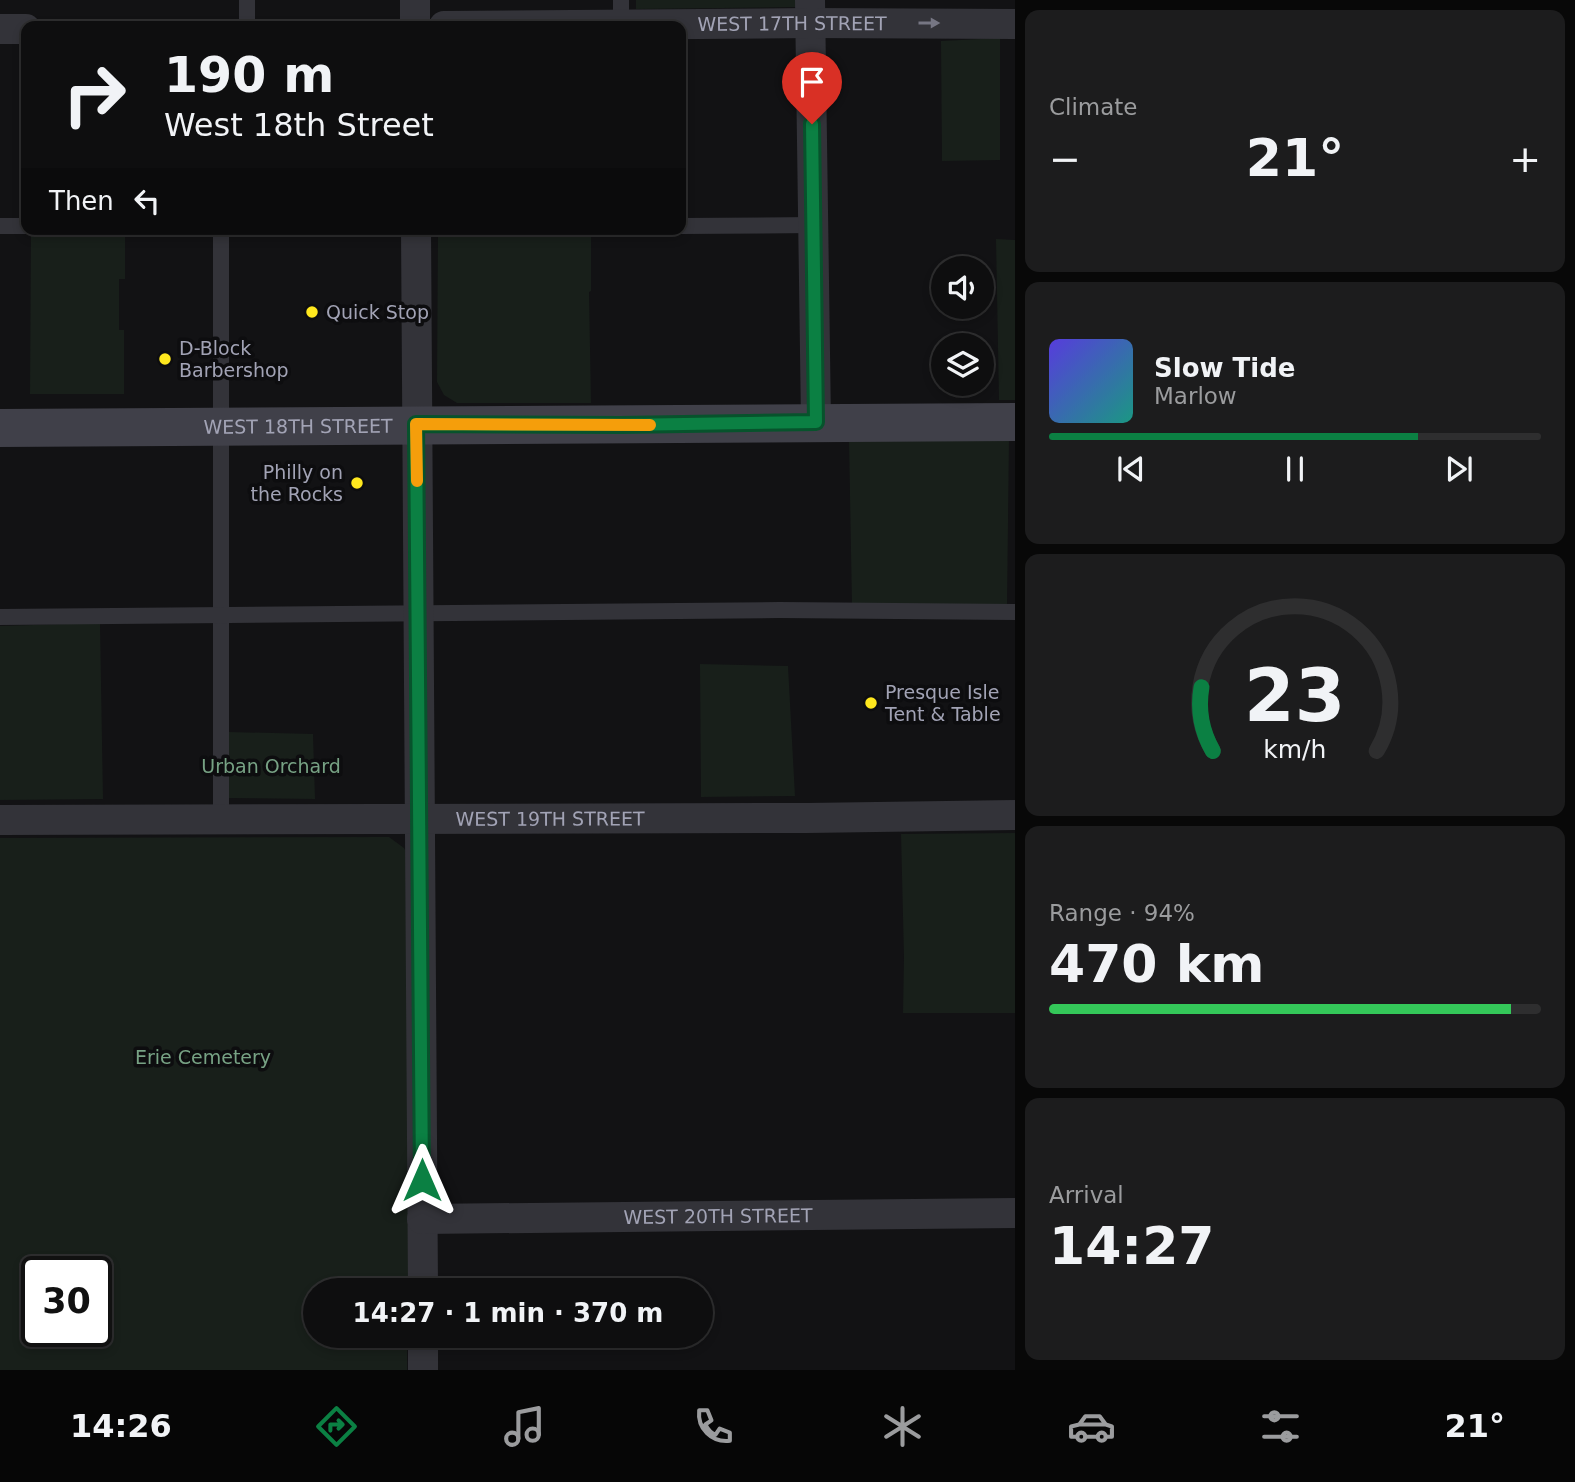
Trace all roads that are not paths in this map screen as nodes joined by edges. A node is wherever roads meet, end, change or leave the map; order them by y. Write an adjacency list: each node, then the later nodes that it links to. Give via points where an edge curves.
1 (247, 0): 5 (lane)
2 (415, 0): 6 (street)
3 (810, 11): 4 (street, WEST 17TH STREET); 8 (street, WEST 17TH STREET, one-way to 8); 11 (street)
4 (621, 17): 7 (street, WEST 17TH STREET)
5 (247, 21)
6 (415, 21)
7 (542, 21)
8 (1015, 24)
9 (0, 29): 10 (street)
10 (21, 29)
11 (814, 225): 14 (lane); 17 (street)
12 (0, 226): 13 (lane)
13 (21, 226)
14 (686, 226)
15 (221, 235): 21 (lane)
16 (416, 235): 19 (street)
17 (816, 422): 18 (main road, WEST 18TH STREET); 19 (main road, WEST 18TH STREET)
18 (1015, 422)
19 (416, 424): 21 (main road, WEST 18TH STREET); 23 (street)
20 (0, 428): 21 (main road, WEST 18TH STREET)
21 (220, 429): 24 (lane)
22 (1015, 612): 23 (lane)
23 (418, 614): 24 (lane); 27 (street)
24 (220, 616): 25 (lane); 29 (lane)
25 (0, 617)
26 (1015, 815): 27 (street, WEST 19TH STREET)
27 (420, 819): 29 (street, WEST 19TH STREET); 31 (street)
28 (0, 820): 29 (street, WEST 19TH STREET)
29 (221, 820)
30 (1015, 1213): 31 (street, WEST 20TH STREET)
31 (422, 1219): 32 (street)
32 (423, 1278)
33 (423, 1348): 34 (street)
34 (423, 1370)

